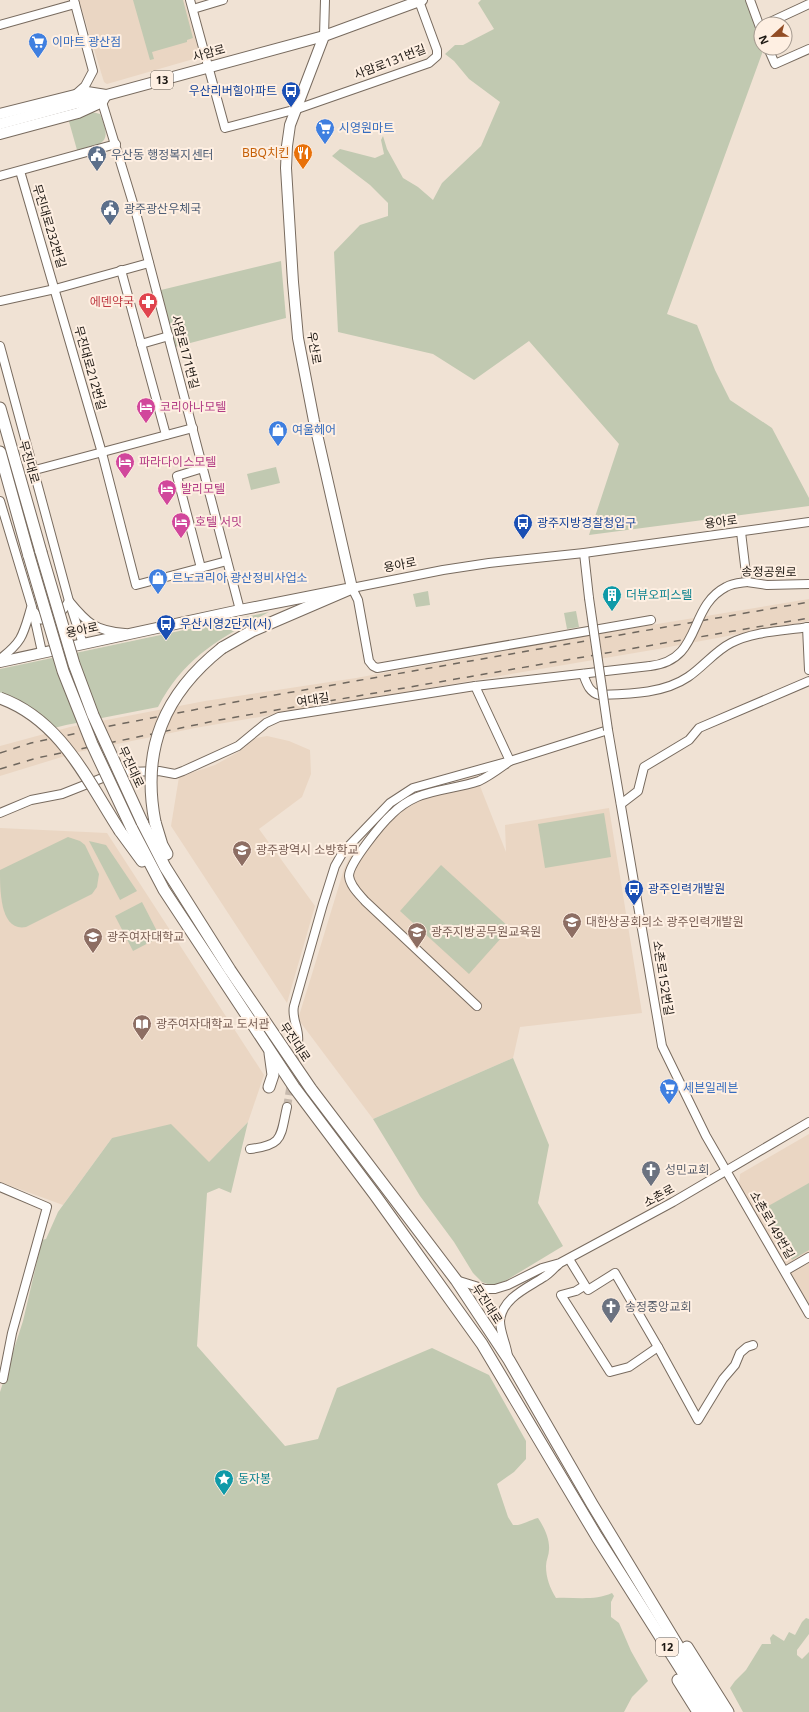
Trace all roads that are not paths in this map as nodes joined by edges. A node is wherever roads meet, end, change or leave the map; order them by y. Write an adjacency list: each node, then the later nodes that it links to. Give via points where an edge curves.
1 (190, 0): 8 (street)
2 (223, 0): 8 (street)
3 (325, 0): 12 (street, 우산로)
4 (750, 0): 9 (street)
5 (421, 1): 12 (main road, 사암로 / 13); 20 (street, 사암로131번길, via 437,50 434,60)
6 (74, 2): 11 (street); 18 (street, via 93,71 85,86)
7 (809, 4): 10 (street)
8 (193, 9): 17 (street)
9 (757, 16)
10 (784, 16)
11 (0, 25)
12 (324, 36): 17 (main road, 사암로 / 13); 20 (main road, 우산로)
13 (809, 48): 16 (street)
14 (772, 56): 15 (street, via 775,64)
15 (792, 56)
16 (793, 56)
17 (210, 67): 19 (main road, 사암로 / 13); 20 (street, via 225,128)
18 (76, 95): 19 (main road, via 87,92); 21 (main road)
19 (104, 98): 22 (main road, 사암로 / 13); 23 (main road, via 78,113); 24 (street, 사암로171번길)
20 (297, 109): 49 (main road, 우산로, via 290,126 286,168 298,338)
21 (0, 114)
22 (0, 124)
23 (0, 134)
24 (116, 144): 25 (street); 27 (street, 사암로171번길)
25 (20, 171): 26 (street); 29 (street, 무진대로232번길)
26 (0, 176)
27 (149, 263): 28 (street); 31 (street, 사암로171번길)
28 (122, 270): 29 (street); 32 (street)
29 (54, 289): 30 (street); 38 (street, 무진대로212번길)
30 (0, 301)
31 (169, 336): 32 (street); 35 (street, 사암로171번길)
32 (141, 344): 36 (street)
33 (0, 346): 40 (street, 무진대로)
34 (0, 408): 70 (highway, 무진대로, bridge, via 74,664 93,715 142,822)
35 (193, 428): 36 (street); 39 (street, 사암로171번길)
36 (166, 435): 38 (street)
37 (0, 452): 69 (highway, bridge, via 63,671 98,758)
38 (102, 453): 40 (street); 46 (street, 무진대로212번길, via 136,586)
39 (204, 468): 45 (street, 사암로171번길); 46 (street, via 177,476)
40 (35, 470): 50 (street, 무진대로)
41 (0, 501): 51 (street)
42 (809, 522): 43 (street, 용아로)
43 (741, 532): 44 (street, 용아로); 47 (street)
44 (584, 553): 49 (street, 용아로, via 489,563); 65 (street, 소촌로152번길, bridge)
45 (227, 561): 46 (street); 52 (street, 사암로171번길)
46 (201, 568)
47 (747, 582): 48 (street, 송정공원로, via 767,585); 59 (street, 송정공원로, bridge, via 730,585 713,596 703,609 683,650 668,662)
48 (809, 584)
49 (352, 588): 52 (main road, 용아로); 53 (street, via 358,600 369,660 377,668); 70 (highway, bridge, via 252,631 222,648 207,660 182,688 167,712 154,748 150,782 151,802 162,845)
50 (69, 601): 51 (street, via 62,612 45,621 38,619); 55 (street, via 98,629); 56 (street, 무진대로)
51 (32, 607): 57 (street); 58 (street, via 19,643)
52 (240, 610): 55 (main road, 용아로)
53 (651, 620)
54 (808, 627): 60 (street); 61 (street, via 762,634 732,642 687,677 656,690 593,694)
55 (130, 633): 56 (main road, 용아로)
56 (83, 644): 57 (main road, 용아로)
57 (42, 652): 58 (main road, 용아로)
58 (0, 660)
59 (650, 666): 61 (street, 여대길)
60 (809, 670)
61 (583, 674): 63 (street, 여대길)
62 (809, 681): 67 (street, via 699,728 689,740 644,767 638,791)
63 (475, 686): 66 (street); 68 (street, 여대길, via 279,717 266,723 238,746 183,772 128,772 110,775 62,794 31,800)
64 (0, 698): 69 (highway, bridge, via 34,716 52,731 70,753 120,831)
65 (608, 730): 66 (street); 67 (street, 소촌로152번길)
66 (510, 761): 71 (street, via 488,777 418,796 406,803 381,826 361,852 349,876 356,890 366,901); 72 (street, via 413,788 401,794 373,819 343,852 335,866 323,904 292,1014 299,1034)
67 (621, 804): 78 (street, 소촌로152번길, via 662,1046 706,1136)
68 (0, 813)
69 (164, 890): 73 (highway)
70 (198, 920): 84 (highway, 무진대로, via 311,1089)
71 (477, 1006)
72 (298, 1042)
73 (270, 1050): 74 (highway); 74 (highway, via 273,1075 269,1087 280,1082)
74 (294, 1087): 91 (highway, via 482,1344 597,1538)
75 (287, 1107): 77 (street, via 275,1143)
76 (809, 1122): 78 (street, 소촌로)
77 (250, 1149)
78 (727, 1170): 81 (street, 소촌로); 83 (street, 소촌로149번길)
79 (0, 1187): 90 (street, via 47,1207 12,1333)
80 (809, 1257): 83 (street)
81 (569, 1259): 82 (street, 소촌로); 85 (street)
82 (560, 1263): 84 (street, via 542,1268 495,1289 485,1289); 89 (street, via 546,1276 508,1301 503,1310 500,1322)
83 (785, 1271): 86 (street, 소촌로149번길)
84 (456, 1280): 89 (highway, 무진대로)
85 (584, 1286): 88 (street, via 588,1290 615,1273); 88 (street, via 562,1296 610,1372 628,1367)
86 (809, 1314)
87 (753, 1345): 88 (street, via 740,1353 735,1365 723,1379 698,1420)
88 (658, 1347)
89 (509, 1360): 92 (highway, 무진대로)
90 (3, 1378)
91 (626, 1582): 93 (highway, via 646,1626); 94 (highway, 12)
92 (648, 1598): 95 (highway, 12); 96 (highway, via 671,1622)
93 (698, 1712)
94 (708, 1712)
95 (718, 1712)
96 (728, 1712)

